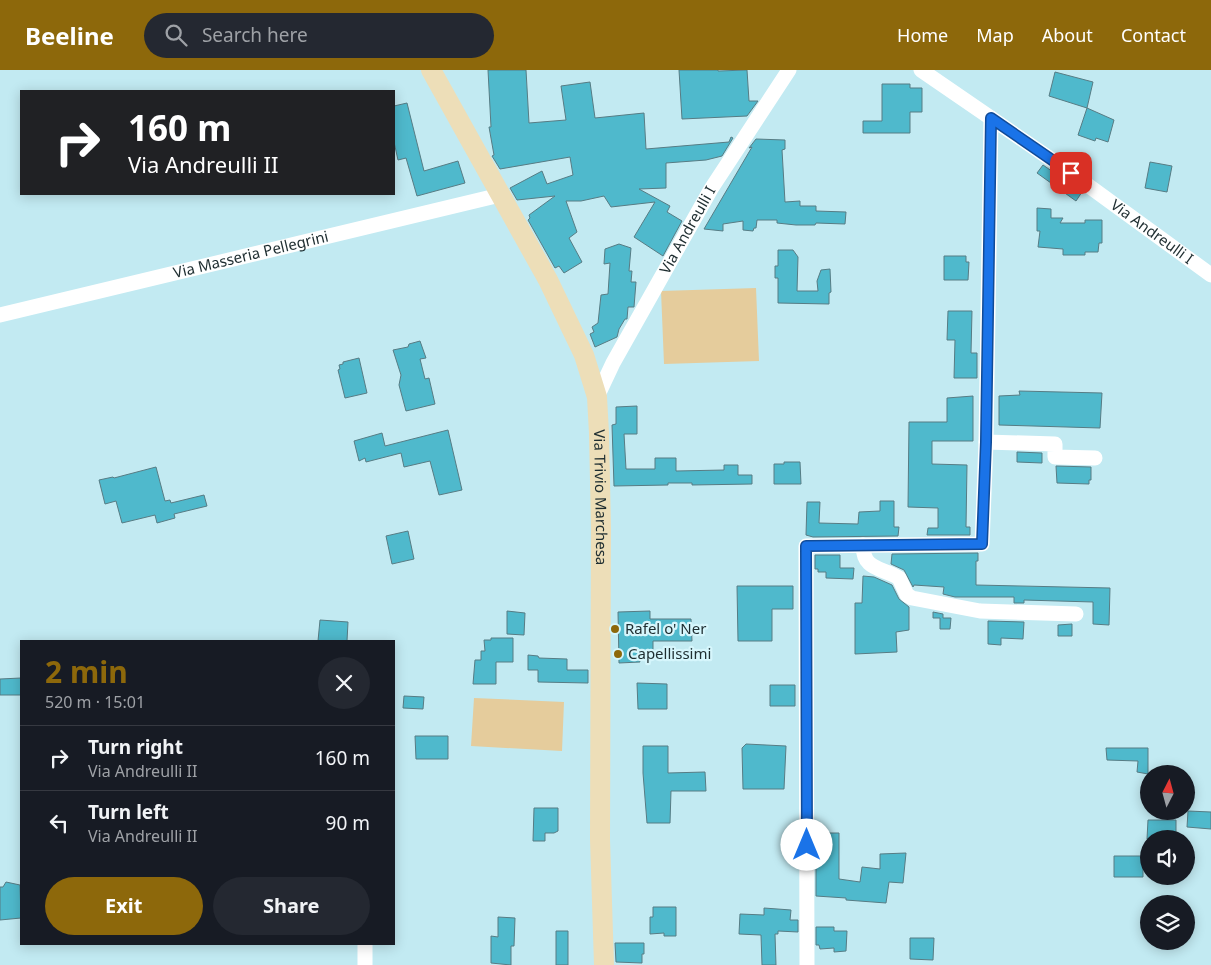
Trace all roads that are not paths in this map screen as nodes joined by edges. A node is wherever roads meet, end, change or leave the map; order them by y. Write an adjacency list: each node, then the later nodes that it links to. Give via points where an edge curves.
1 (431, 70): 5 (street, Via Trivio Marchesa)
2 (789, 70): 8 (street, Via Andreulli I, via 711,189)
3 (920, 70): 4 (street, Via Andreulli I)
4 (991, 118): 6 (street, Via Andreulli I); 9 (street)
5 (500, 194): 7 (street, Via Masseria Pellegrini); 8 (street, Via Trivio Marchesa, via 548,280 584,355)
6 (1211, 274)
7 (0, 315)
8 (597, 397): 15 (street, Via Trivio Marchesa)
9 (986, 442): 10 (street, via 1055,444 1055,457); 11 (street, via 982,544)
10 (1095, 458)
11 (863, 545): 12 (street, via 863,555 869,565 899,578 907,595 912,598 980,612); 16 (street, via 806,546)
12 (1076, 614)
13 (366, 945): 14 (street)
14 (365, 965)
15 (604, 965)
16 (807, 965)

